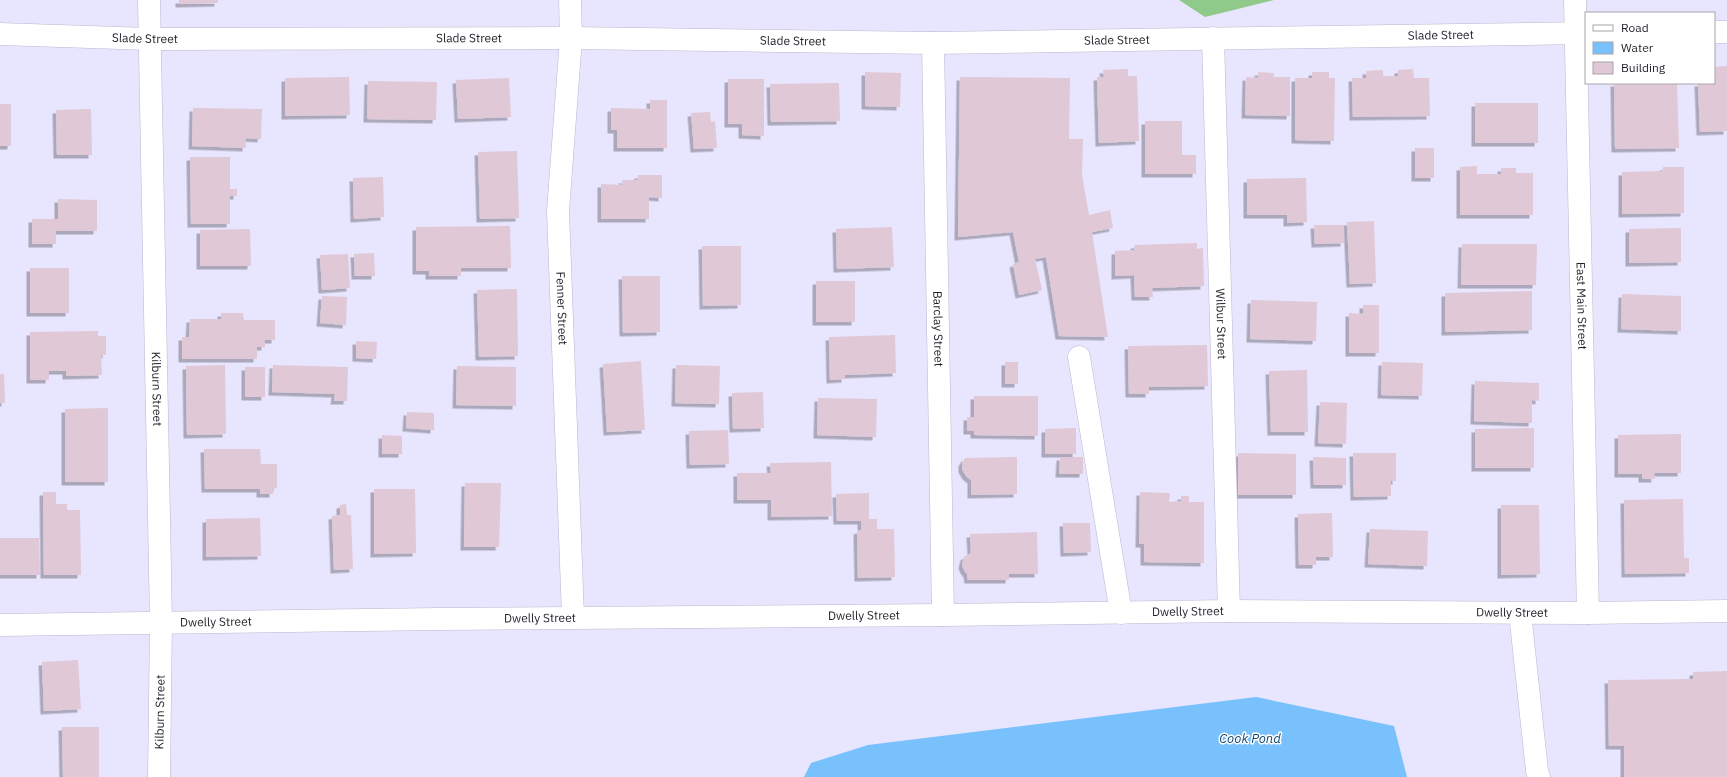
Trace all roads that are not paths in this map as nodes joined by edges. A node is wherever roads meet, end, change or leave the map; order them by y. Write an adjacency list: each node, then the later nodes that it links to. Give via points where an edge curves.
1 (149, 0): 10 (street, Kilburn Street)
2 (570, 0): 8 (street, Fenner Street)
3 (1575, 0): 6 (street, East Main Street)
4 (1715, 32): 5 (street)
5 (1727, 32)
6 (1580, 33): 9 (street, Slade Street); 17 (street, East Main Street)
7 (0, 34): 10 (street, Slade Street)
8 (571, 38): 10 (street, Slade Street); 11 (street, Slade Street); 19 (street, Fenner Street, via 558,211)
9 (1213, 38): 11 (street, Slade Street); 13 (street, Wilbur Street)
10 (149, 39): 20 (street, Kilburn Street)
11 (933, 43): 18 (street, Barclay Street)
12 (1079, 357): 15 (street)
13 (1229, 611): 15 (street, Dwelly Street); 16 (street, Dwelly Street)
14 (1727, 611): 17 (street, Dwelly Street)
15 (1121, 612): 18 (street, Dwelly Street)
16 (1520, 613): 17 (street, Dwelly Street); 23 (street)
17 (1588, 613)
18 (943, 615): 19 (street, Dwelly Street)
19 (573, 617): 20 (street, Dwelly Street)
20 (161, 622): 21 (street, Dwelly Street); 22 (street, Kilburn Street)
21 (0, 625)
22 (159, 777)
23 (1539, 777)

